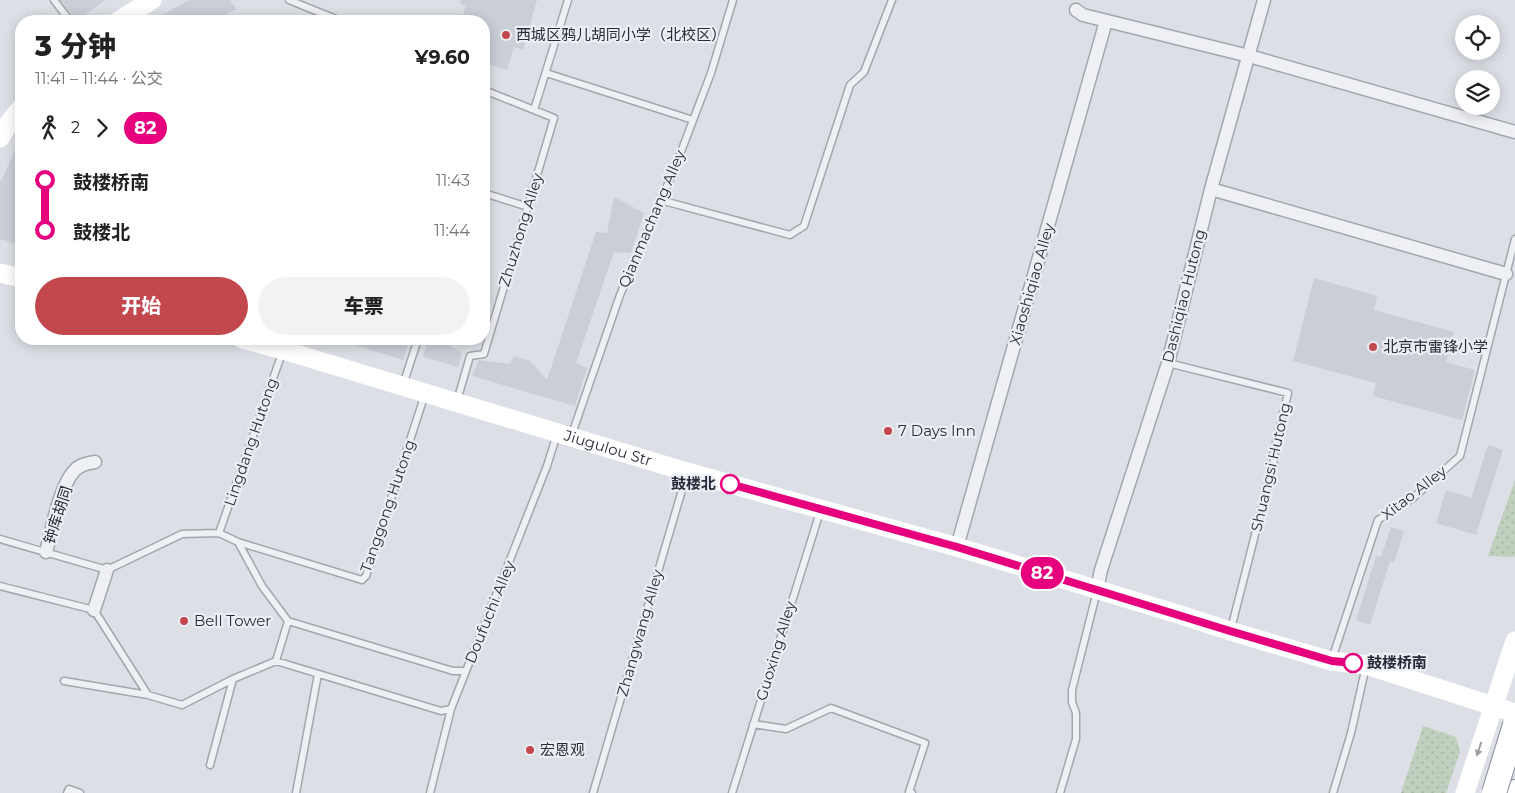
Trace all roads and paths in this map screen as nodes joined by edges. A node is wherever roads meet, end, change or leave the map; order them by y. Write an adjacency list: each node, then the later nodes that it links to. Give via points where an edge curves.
1 (54, 0): 9 (lane)
2 (152, 0): 10 (main road)
3 (289, 0): 11 (lane)
4 (568, 0): 14 (lane)
5 (733, 0): 18 (lane, Qianmachang Alley)
6 (892, 0): 23 (lane, via 864,72 850,85 804,226 790,235)
7 (1264, 0): 13 (street, Dashiqiao Hutong)
8 (1076, 7): 12 (street, via 1083,16)
9 (65, 15)
10 (128, 15)
11 (326, 15)
12 (1106, 21): 13 (street); 45 (street, Xiaoshiqiao Alley)
13 (1249, 56): 19 (street); 21 (street, Dashiqiao Hutong)
14 (546, 73): 16 (lane); 18 (lane)
15 (490, 92): 16 (lane, Zhuzhong Alley)
16 (534, 110): 24 (lane, Zhuzhong Alley, via 554,118)
17 (15, 116): 20 (main road)
18 (693, 120): 23 (lane, Qianmachang Alley)
19 (1515, 132)
20 (0, 138)
21 (1211, 189): 27 (street); 34 (street, Dashiqiao Hutong)
22 (490, 195): 24 (lane)
23 (660, 200): 38 (lane, Qianmachang Alley)
24 (528, 207): 29 (lane, Zhuzhong Alley)
25 (1515, 239): 27 (lane, Xitao Alley)
26 (0, 272): 28 (main road)
27 (1506, 274): 55 (lane, Xitao Alley, via 1460,456 1413,498 1378,520)
28 (15, 276)
29 (490, 334)
30 (266, 345): 33 (main road, Jiugulou Str)
31 (416, 345): 35 (lane)
32 (487, 345): 37 (lane, Zhuzhong Alley, via 484,354 470,356)
33 (283, 350): 35 (main road, Jiugulou Str); 42 (lane, Lingdang Hutong)
34 (1168, 363): 49 (street, Dashiqiao Hutong); 52 (lane, Shuangsi Hutong, via 1288,393)
35 (403, 386): 36 (main road, Jiugulou Str)
36 (425, 393): 37 (main road, Jiugulou Str); 44 (lane, Tanggong Hutong, via 366,576 362,580)
37 (456, 403): 38 (main road, Jiugulou Str)
38 (564, 435): 40 (main road, Jiugulou Str); 57 (lane, Doufuchi Alley, via 547,466)
39 (95, 462): 46 (street, 钟库胡同, via 85,463 70,478 60,499)
40 (687, 472): 41 (main road, Jiugulou Str); 72 (lane, Zhangwang Alley)
41 (821, 508): 45 (main road, Jiugulou Str); 65 (lane, Guoxing Alley)
42 (219, 534): 44 (lane); 47 (lane, via 182,534)
43 (0, 539): 46 (lane)
44 (238, 542): 51 (lane, via 262,586)
45 (957, 547): 49 (main road, Jiugulou Str)
46 (46, 552): 47 (lane)
47 (107, 570): 50 (street)
48 (0, 586): 50 (lane)
49 (1097, 589): 52 (main road, Jiugulou Str); 75 (lane, via 1072,690 1076,739)
50 (94, 610): 61 (lane)
51 (288, 621): 54 (lane); 57 (lane, via 453,671)
52 (1230, 631): 55 (main road, Jiugulou Str)
53 (1515, 641): 62 (main road)
54 (276, 661): 58 (lane); 59 (lane)
55 (1332, 661): 56 (main road, Jiugulou Str)
56 (1366, 664): 62 (main road, Jiugulou Str); 76 (lane, via 1351,733)
57 (466, 671): 63 (lane, Doufuchi Alley)
58 (318, 674): 63 (lane, via 441,711); 70 (lane)
59 (233, 679): 61 (lane, via 182,705); 67 (lane)
60 (64, 681): 61 (lane)
61 (148, 695)
62 (1493, 705): 64 (main road, Jiugulou Str); 77 (main road, one-way to 77)
63 (451, 709): 71 (lane, Doufuchi Alley)
64 (1515, 713)
65 (754, 724): 73 (lane, Guoxing Alley); 74 (lane, via 786,729 831,708 925,743)
66 (1515, 725): 78 (highway, bridge)
67 (210, 765)
68 (67, 793): 69 (lane, via 69,789)
69 (80, 793)
70 (296, 793)
71 (430, 793)
72 (593, 793)
73 (732, 793)
74 (910, 793)
75 (1060, 793)
76 (1333, 793)
77 (1465, 793)
78 (1494, 793)

